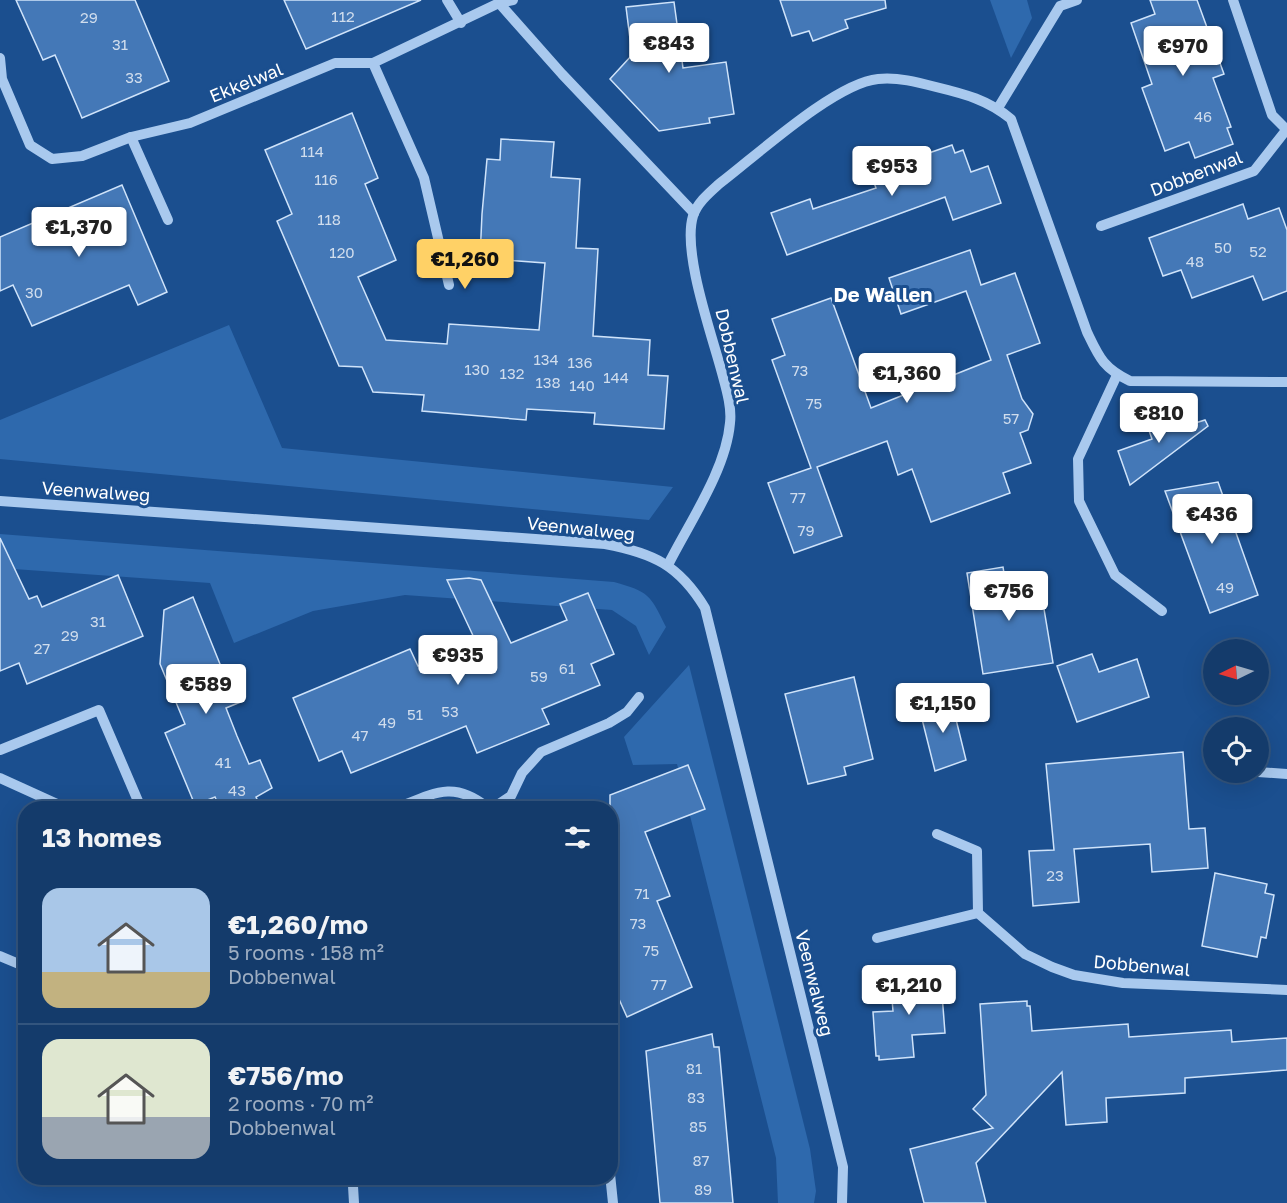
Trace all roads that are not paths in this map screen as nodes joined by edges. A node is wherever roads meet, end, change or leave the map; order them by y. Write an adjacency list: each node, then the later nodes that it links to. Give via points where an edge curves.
1 (447, 0): 6 (street)
2 (513, 0): 5 (street)
3 (1077, 0): 9 (street, via 1059,6)
4 (1233, 0): 10 (street, Dobbenwal, via 1272,115)
5 (499, 3): 6 (street); 12 (street)
6 (461, 23): 8 (street)
7 (0, 58): 11 (street, Ekkelwal, via 2,79 30,145 52,159 82,156)
8 (373, 63): 11 (street, Ekkelwal, via 335,63 190,123); 15 (street, via 424,177)
9 (998, 108): 12 (street, via 966,94 901,79 853,85 719,184); 16 (street, via 1011,119 1019,135 1087,332 1102,364)
10 (1286, 129): 14 (street, Dobbenwal, via 1254,171)
11 (131, 136): 13 (street)
12 (694, 213): 19 (street, Dobbenwal, via 691,244 730,420 727,444 713,477)
13 (168, 220)
14 (1101, 226)
15 (449, 285)
16 (1117, 375): 17 (street, via 1130,381); 20 (street, via 1078,459 1079,501 1115,574)
17 (1287, 382)
18 (0, 501): 19 (street, Veenwalweg, via 605,544 639,550)
19 (668, 565): 41 (street, Veenwalweg, via 692,587 705,609 843,1167)
20 (1162, 611)
21 (639, 697): 30 (street, via 627,712 609,723 541,752)
22 (0, 750): 27 (street, via 99,710)
23 (1269, 772): 24 (street)
24 (1287, 774)
25 (0, 778): 26 (street)
26 (51, 801)
27 (138, 801)
28 (415, 801): 29 (street, via 454,790)
29 (478, 801)
30 (504, 801)
31 (938, 834): 32 (street, via 977,850)
32 (978, 913): 33 (street); 36 (street, Dobbenwal, via 1025,954 1074,975 1123,983)
33 (877, 938)
34 (0, 956): 35 (street)
35 (18, 964)
36 (1287, 990)
37 (353, 1185): 39 (street)
38 (611, 1185): 40 (street)
39 (354, 1203)
40 (613, 1203)
41 (842, 1203)

